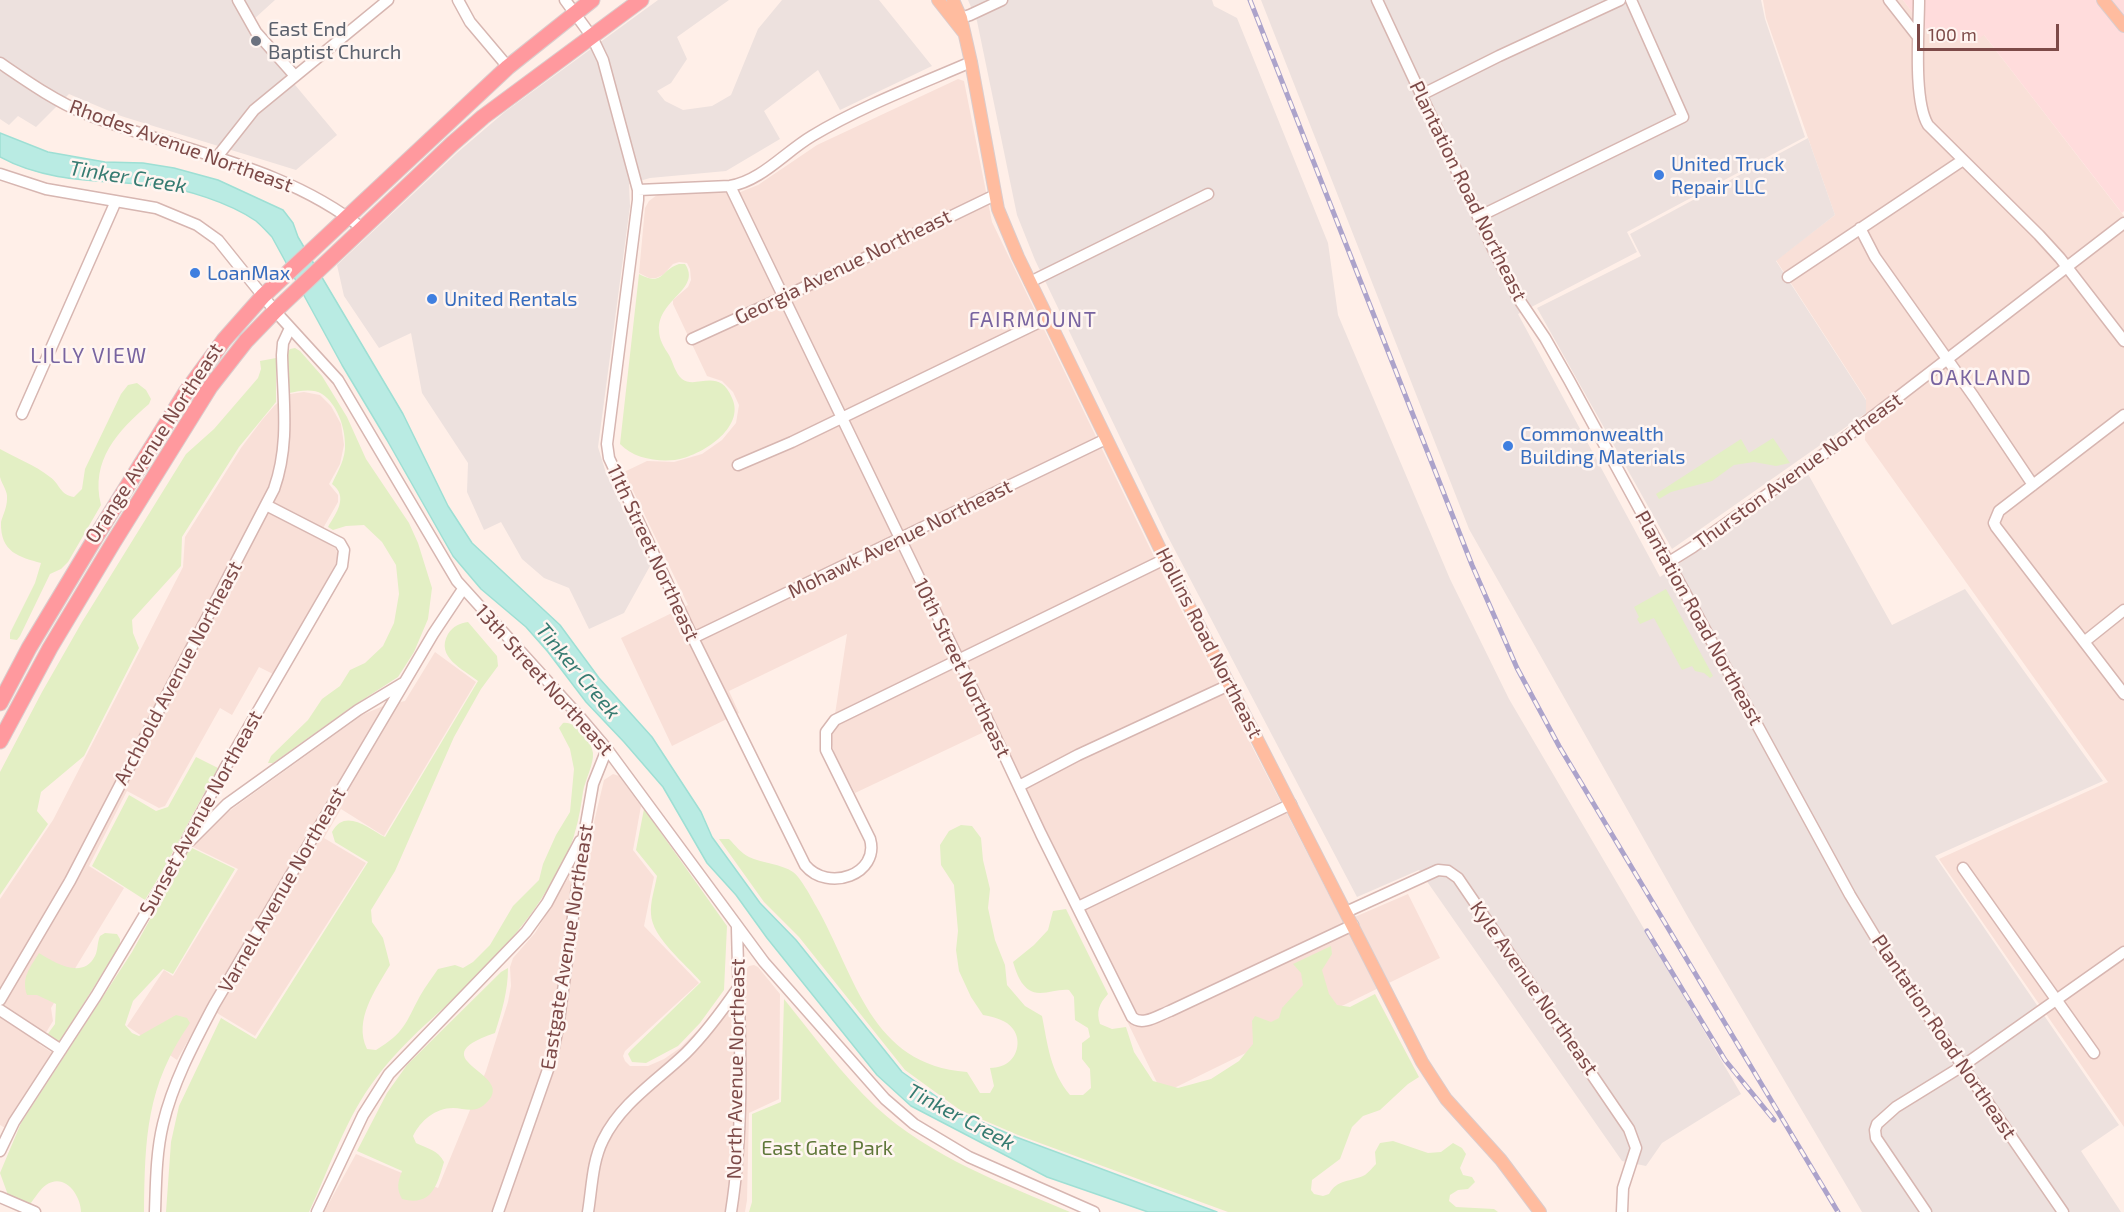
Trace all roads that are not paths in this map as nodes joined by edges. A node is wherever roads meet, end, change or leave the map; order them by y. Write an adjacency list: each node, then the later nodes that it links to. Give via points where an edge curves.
1 (238, 0): 25 (street, via 256,32)
2 (388, 0): 25 (street)
3 (458, 0): 24 (street, via 470,22)
4 (565, 0): 16 (street, 11th Street Northeast)
5 (592, 0): 16 (highway, Orange Avenue Northeast)
6 (641, 0): 20 (highway, Orange Avenue Northeast)
7 (938, 0): 19 (main road, Hollins Road Northeast)
8 (952, 0): 17 (main road, Hollins Road Northeast)
9 (1002, 0): 17 (street)
10 (1377, 0): 26 (street, Plantation Road Northeast)
11 (1620, 0): 26 (street)
12 (1631, 0): 36 (street, via 1683,117)
13 (1889, 0): 21 (street)
14 (1919, 0): 21 (street)
15 (2103, 0): 18 (main road)
16 (575, 13): 20 (street, 11th Street Northeast); 24 (highway, Orange Avenue Northeast)
17 (961, 18): 19 (main road, Hollins Road Northeast)
18 (2124, 26)
19 (964, 34): 22 (main road, Hollins Road Northeast)
20 (592, 37): 31 (street, 11th Street Northeast, via 603,60); 39 (highway, Orange Avenue Northeast, via 483,117)
21 (1918, 37): 28 (street, via 1923,117)
22 (971, 62): 30 (street, via 830,126 753,178); 33 (main road, Hollins Road Northeast)
23 (0, 63): 27 (street, Rhodes Avenue Northeast, via 51,97 87,114)
24 (508, 67): 35 (highway, Orange Avenue Northeast)
25 (295, 76): 27 (street, via 254,110)
26 (1421, 95): 36 (street, Plantation Road Northeast)
27 (217, 157): 35 (street, Rhodes Avenue Northeast, via 308,193)
28 (1963, 160): 38 (street); 40 (street)
29 (0, 174): 34 (street, 13th Street Northeast, via 46,189)
30 (730, 186): 31 (street); 44 (street, 10th Street Northeast)
31 (638, 190): 63 (street, 11th Street Northeast, via 608,453)
32 (1208, 194): 42 (street)
33 (995, 195): 42 (main road, Hollins Road Northeast, via 1005,230); 44 (street, Georgia Avenue Northeast)
34 (117, 201): 43 (street, 13th Street Northeast, via 177,215 209,232); 51 (street)
35 (348, 216): 39 (street, Rhodes Avenue Northeast); 43 (highway, Orange Avenue Northeast)
36 (1478, 217): 60 (street, Plantation Road Northeast, via 1518,298 1545,338)
37 (2124, 223): 40 (street, Thurston Avenue Northeast)
38 (1860, 228): 41 (street); 50 (street, via 1875,257)
39 (363, 229): 45 (highway, Orange Avenue Northeast)
40 (2067, 267): 49 (street); 50 (street, Thurston Avenue Northeast)
41 (1788, 276)
42 (1030, 282): 46 (main road, Hollins Road Northeast)
43 (263, 296): 45 (street, 13th Street Northeast); 69 (highway, Orange Avenue Northeast, via 186,392 54,606)
44 (784, 297): 48 (street, Georgia Avenue Northeast); 53 (street, 10th Street Northeast)
45 (275, 311): 47 (street, 13th Street Northeast); 70 (highway, Orange Avenue Northeast, via 210,387 50,648)
46 (1048, 318): 53 (street); 54 (main road, Hollins Road Northeast)
47 (290, 328): 57 (street, Archbold Avenue Northeast, via 282,355 285,442 279,475); 61 (street, 13th Street Northeast, via 347,393)
48 (692, 339)
49 (2124, 341)
50 (1948, 359): 56 (street); 60 (street, Thurston Avenue Northeast, via 1828,451)
51 (22, 414)
52 (2124, 415): 56 (street)
53 (842, 417): 55 (street); 58 (street, 10th Street Northeast)
54 (1106, 439): 58 (street, Mohawk Avenue Northeast); 59 (main road, Hollins Road Northeast)
55 (738, 465)
56 (2033, 484): 64 (street, via 1999,511 1996,527)
57 (266, 505): 75 (street, Sunset Avenue Northeast, via 340,543 344,557); 84 (street, Archbold Avenue Northeast, via 70,881)
58 (900, 539): 63 (street, Mohawk Avenue Northeast); 65 (street, 10th Street Northeast)
59 (1165, 559): 65 (street); 67 (main road, Hollins Road Northeast)
60 (1669, 562): 88 (street, Plantation Road Northeast, via 1850,895 1879,944)
61 (463, 589): 66 (street, Varnell Avenue Northeast); 71 (street, 13th Street Northeast)
62 (2124, 610): 64 (street)
63 (693, 638): 65 (street, 11th Street Northeast, via 805,865 818,877 832,880 867,863 873,851 826,750 826,732 844,714)
64 (2084, 642): 68 (street)
65 (958, 660): 72 (street, 10th Street Northeast)
66 (404, 683): 75 (street, via 358,710 227,804); 92 (street, Varnell Avenue Northeast, via 191,1048 162,1125)
67 (1229, 685): 72 (street); 73 (main road, Hollins Road Northeast)
68 (2124, 694)
69 (0, 703)
70 (0, 741)
71 (607, 749): 74 (street, Eastgate Avenue Northeast, via 593,784); 80 (street, 13th Street Northeast)
72 (1019, 786): 77 (street, 10th Street Northeast)
73 (1291, 804): 77 (street); 78 (main road, Hollins Road Northeast)
74 (584, 835): 93 (street, via 547,903 526,932 388,1074 363,1115); 94 (street, Eastgate Avenue Northeast, via 551,1061)
75 (182, 850): 86 (street, Sunset Avenue Northeast)
76 (1963, 868): 83 (street)
77 (1078, 907): 79 (street, 10th Street Northeast, via 1131,1017 1139,1022)
78 (1346, 912): 79 (main road, Hollins Road Northeast); 99 (street, Kyle Avenue Northeast, via 1438,870 1458,878 1629,1129 1636,1148 1623,1188)
79 (1353, 925): 98 (main road, Hollins Road Northeast, via 1435,1084)
80 (737, 926): 82 (street, North Avenue Northeast); 97 (street, 13th Street Northeast, via 764,962 900,1113 969,1157)
81 (2124, 952): 83 (street)
82 (738, 988): 95 (street, via 686,1053 611,1126 597,1153); 96 (street, North Avenue Northeast, via 738,1146)
83 (2056, 999): 87 (street); 88 (street)
84 (0, 1000)
85 (0, 1010): 86 (street)
86 (61, 1050): 89 (street, Sunset Avenue Northeast, via 14,1122)
87 (2094, 1053)
88 (1964, 1065): 100 (street, via 1879,1121 1875,1130 1876,1138); 101 (street, Plantation Road Northeast)
89 (0, 1151)
90 (0, 1197): 91 (street)
91 (35, 1212)
92 (155, 1212)
93 (317, 1212)
94 (498, 1212)
95 (588, 1212)
96 (731, 1212)
97 (1094, 1212)
98 (1540, 1212)
99 (1622, 1212)
100 (1926, 1212)
101 (2063, 1212)

